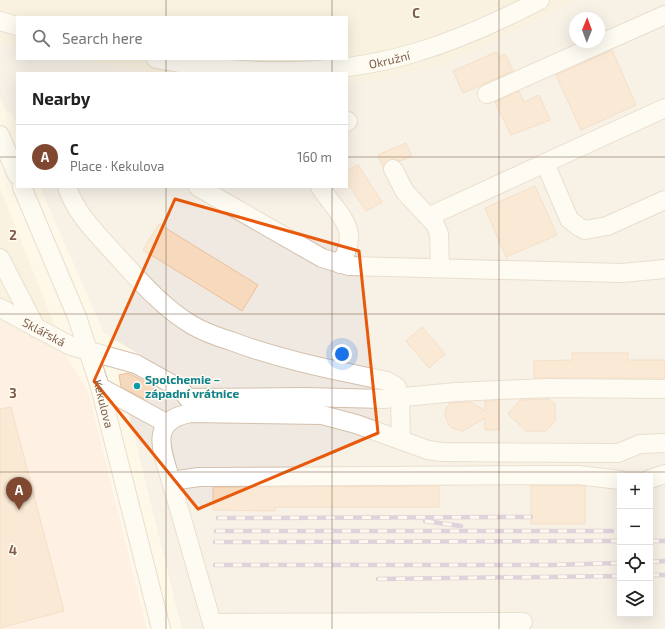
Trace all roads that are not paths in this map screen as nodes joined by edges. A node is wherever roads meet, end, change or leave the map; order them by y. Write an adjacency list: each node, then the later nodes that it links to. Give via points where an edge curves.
1 (540, 0): 7 (street, Okružní, via 490,26 414,53 366,64)
2 (665, 15): 8 (street)
3 (0, 21): 4 (street)
4 (16, 26)
5 (163, 60): 6 (street, Okružní, via 222,69)
6 (271, 72)
7 (271, 72)
8 (487, 94)
9 (665, 108): 11 (street)
10 (0, 135): 13 (street)
11 (544, 163): 18 (street, via 569,219 585,230 607,226); 19 (street)
12 (393, 169): 19 (street, via 405,192)
13 (16, 173)
14 (22, 188): 26 (street, Kekulova)
15 (67, 188): 29 (street, via 71,200 81,215 112,250 162,302 192,325 264,353 387,381 397,387)
16 (200, 188): 21 (street, via 322,258)
17 (321, 188): 21 (street, via 349,229 350,245)
18 (665, 200)
19 (430, 216): 22 (street, via 439,234)
20 (0, 258): 25 (street)
21 (340, 264): 22 (street)
22 (440, 268): 23 (street, via 622,273)
23 (665, 269)
24 (0, 308): 25 (street, Sklářská)
25 (36, 328): 26 (street, Sklářská, via 63,343)
26 (90, 353): 27 (street, Kekulova); 30 (street, Sklářská, via 120,358 136,364 179,388)
27 (100, 387): 32 (street); 41 (street, Kekulova)
28 (665, 389): 29 (street, via 546,388)
29 (400, 397): 30 (street); 33 (street)
30 (188, 398): 31 (street, Sklářská)
31 (200, 413): 32 (street, via 181,415); 33 (street, via 312,414 338,419)
32 (166, 423): 38 (street, via 162,433 162,448)
33 (401, 440): 34 (street, via 428,450 449,452 618,452 640,444)
34 (665, 443)
35 (665, 474): 36 (street)
36 (653, 478)
37 (617, 480): 38 (street, via 578,475 199,477)
38 (171, 481): 40 (street)
39 (523, 622): 40 (street)
40 (213, 626)
41 (162, 629)

